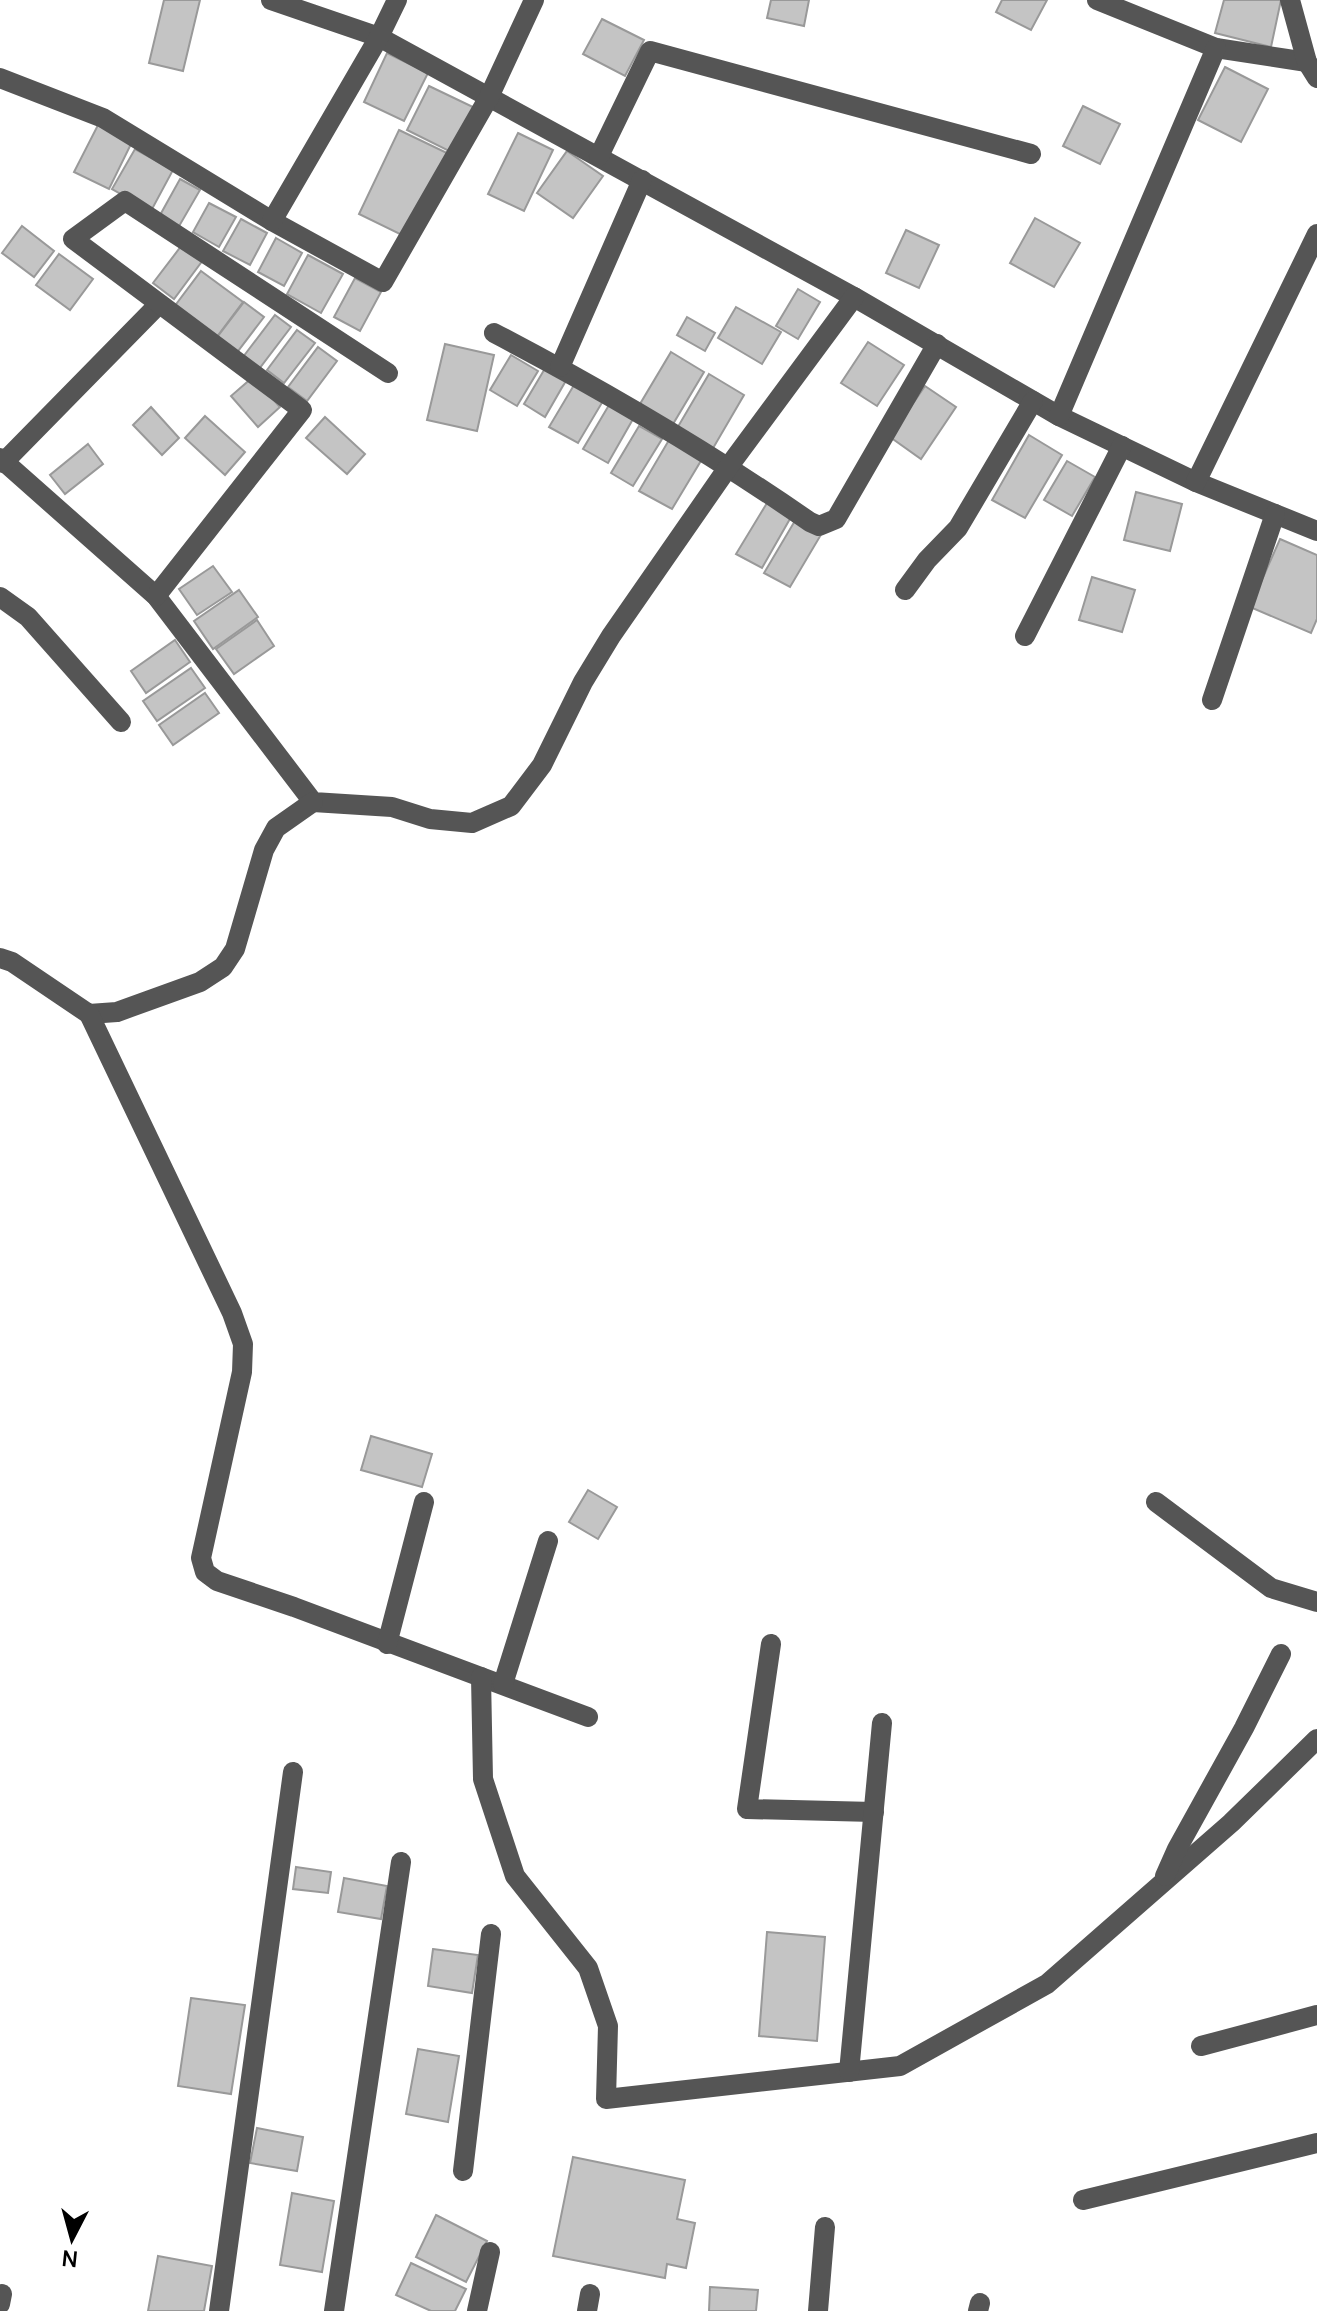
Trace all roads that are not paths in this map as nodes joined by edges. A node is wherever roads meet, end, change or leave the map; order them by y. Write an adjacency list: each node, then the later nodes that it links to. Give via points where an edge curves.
1 (271, 0): 6 (street)
2 (397, 0): 6 (street)
3 (534, 0): 10 (street)
4 (1097, 0): 7 (street)
5 (1290, 0): 8 (street)
6 (379, 37): 10 (street); 14 (street)
7 (1216, 48): 8 (street); 23 (street)
8 (1312, 70)
9 (0, 78): 14 (street, via 103,118)
10 (489, 97): 12 (street); 14 (street, via 383,282)
11 (1031, 154): 12 (street, via 650,51)
12 (599, 156): 13 (street)
13 (642, 180): 16 (street); 20 (street)
14 (272, 221)
15 (1317, 234): 27 (street)
16 (854, 297): 19 (street); 26 (street)
17 (159, 304): 21 (street, via 73,239 125,201); 25 (street); 31 (street, via 302,410)
18 (494, 333): 20 (street)
19 (937, 344): 22 (street); 26 (street, via 836,519 828,524 810,522)
20 (560, 367): 26 (street)
21 (388, 373)
22 (1033, 401): 23 (street); 30 (street, via 958,528)
23 (1059, 416): 24 (street)
24 (1122, 446): 27 (street); 33 (street)
25 (1, 460): 31 (street)
26 (729, 466): 36 (street, via 611,636 542,765 511,806 472,823 430,819 392,807)
27 (1196, 482): 28 (street)
28 (1275, 514): 29 (street); 34 (street)
29 (1317, 531)
30 (905, 590)
31 (156, 596): 36 (street)
32 (0, 597): 35 (street, via 28,617)
33 (1025, 636)
34 (1212, 700)
35 (121, 722)
36 (313, 802): 38 (street, via 276,828 264,850 235,949 223,967 200,982 117,1012)
37 (0, 958): 38 (street)
38 (89, 1014): 43 (street, via 243,1344 242,1372 201,1558 205,1572)
39 (424, 1502): 43 (street)
40 (1156, 1502): 42 (street, via 1271,1588)
41 (548, 1541): 47 (street)
42 (1317, 1602)
43 (387, 1644): 46 (street)
44 (771, 1644): 52 (street, via 747,1809)
45 (1281, 1654): 54 (street)
46 (481, 1677): 47 (street); 58 (street, via 483,1779 515,1876 588,1968 608,2026 606,2099)
47 (503, 1684): 48 (street)
48 (588, 1717)
49 (882, 1723): 52 (street)
50 (1317, 1739): 54 (street)
51 (293, 1772): 64 (street)
52 (874, 1812): 58 (street)
53 (401, 1862): 65 (street)
54 (1161, 1883): 58 (street, via 1047,1984 900,2066)
55 (491, 1934): 60 (street)
56 (1317, 2015): 57 (street)
57 (1201, 2046)
58 (849, 2072)
59 (1317, 2143): 61 (street)
60 (463, 2171)
61 (1083, 2200)
62 (825, 2227): 67 (street)
63 (490, 2252): 66 (street)
64 (219, 2311)
65 (334, 2311)
66 (477, 2311)
67 (818, 2311)

